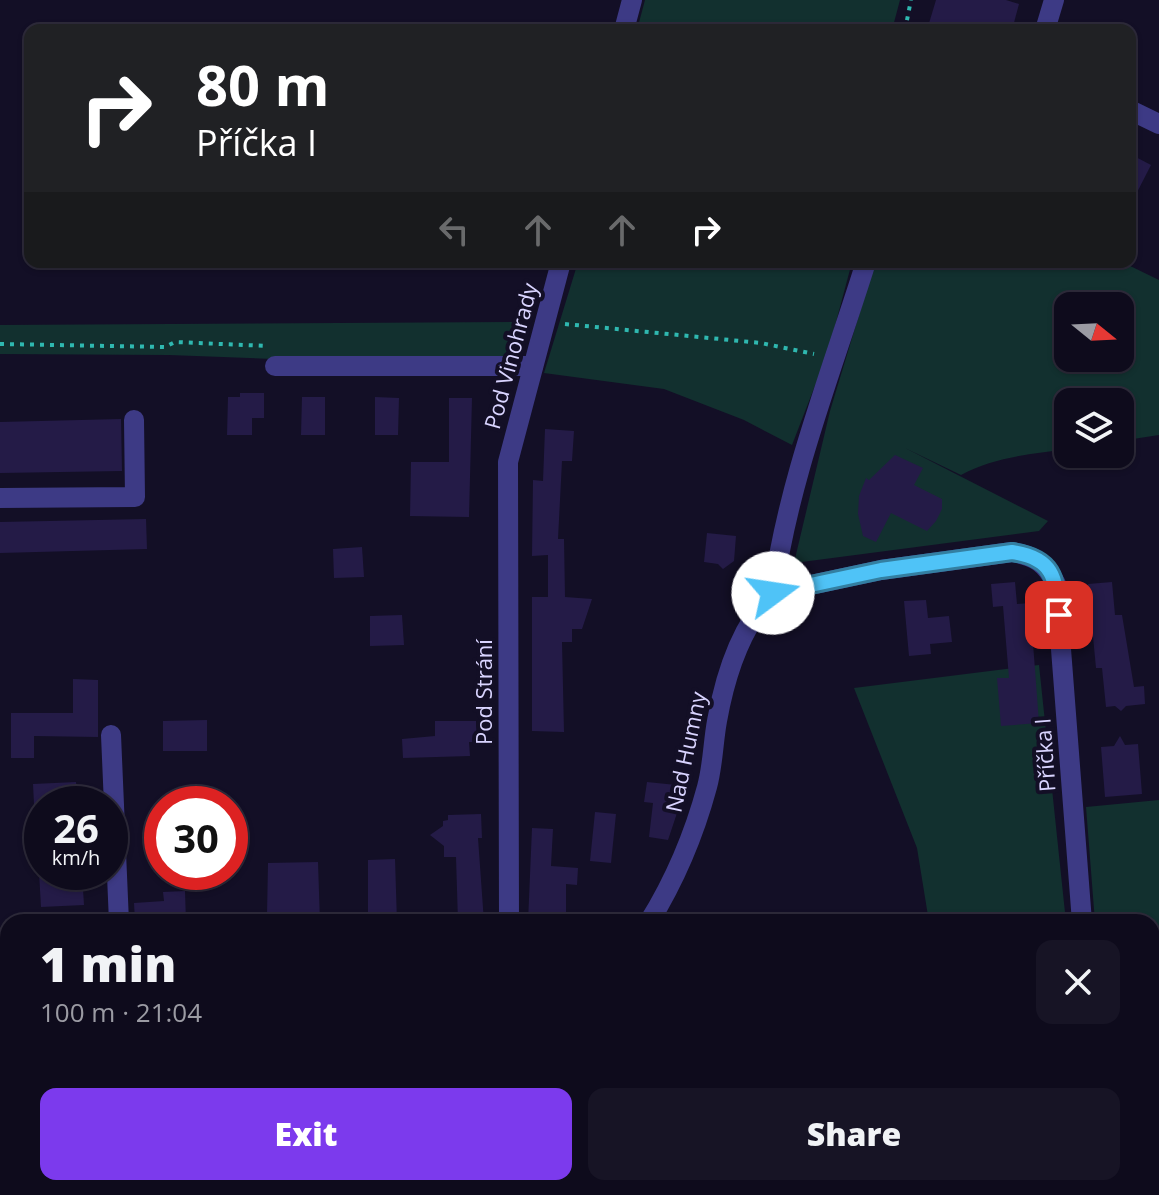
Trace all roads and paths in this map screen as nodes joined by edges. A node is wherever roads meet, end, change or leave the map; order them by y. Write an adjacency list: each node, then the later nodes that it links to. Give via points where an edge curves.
1 (632, 0): 4 (street)
2 (911, 0): 5 (path)
3 (1054, 0): 6 (street)
4 (626, 24)
5 (906, 24)
6 (1047, 24)
7 (1136, 113): 8 (street)
8 (1159, 124)
9 (559, 268): 11 (street, Pod Vinohrady)
10 (864, 268): 12 (street, Nad Humny)
11 (545, 322): 12 (path, via 761,343); 14 (street, Pod Vinohrady)
12 (835, 362): 18 (street, Nad Humny, via 779,546)
13 (275, 366): 14 (street, via 328,357)
14 (533, 366): 16 (street, Pod Vinohrady)
15 (134, 420): 17 (street, via 135,497)
16 (508, 462): 21 (street, Pod Strání)
17 (0, 498)
18 (773, 593): 22 (street, Nad Humny, via 731,663 698,817); 23 (street, Příčka I, via 881,570 1012,552 1047,566 1056,584)
19 (111, 735): 20 (street)
20 (119, 914)
21 (509, 914)
22 (653, 914)
23 (1081, 914)

